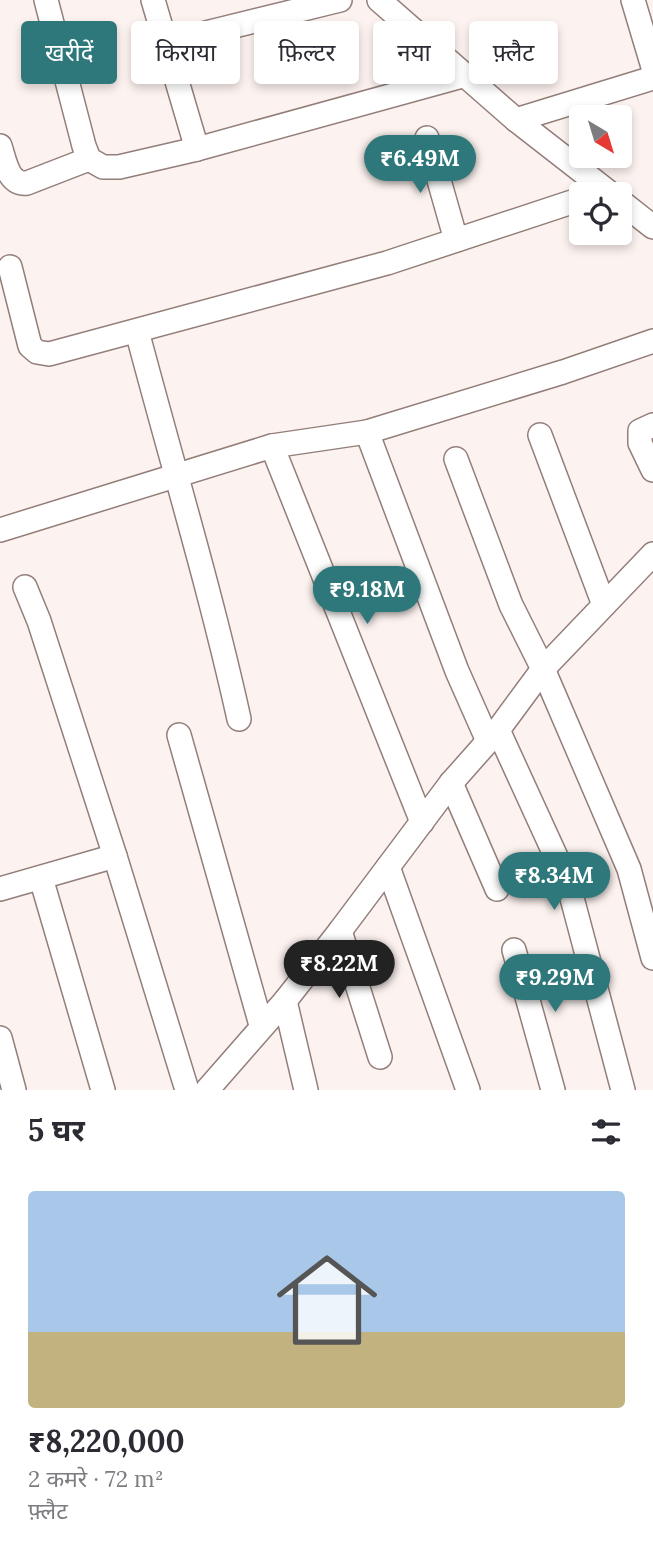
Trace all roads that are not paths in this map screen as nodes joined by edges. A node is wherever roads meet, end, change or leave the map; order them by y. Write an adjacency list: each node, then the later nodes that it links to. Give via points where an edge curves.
1 (46, 0): 16 (street)
2 (153, 0): 6 (street)
3 (340, 0): 7 (street)
4 (379, 0): 9 (street)
5 (632, 0): 8 (street)
6 (159, 21)
7 (240, 25)
8 (653, 67)
9 (466, 75): 12 (street); 15 (street)
10 (653, 78): 12 (street)
11 (177, 84): 15 (street)
12 (516, 120): 17 (street)
13 (428, 138): 21 (street)
14 (0, 146): 16 (street, via 8,170 20,184)
15 (197, 149): 16 (street, via 119,167 103,167)
16 (89, 159)
17 (592, 182)
18 (569, 203): 21 (street)
19 (632, 212): 20 (street)
20 (653, 227)
21 (456, 240): 23 (street)
22 (10, 267): 23 (street, via 26,334 37,352 49,354)
23 (137, 331): 31 (street)
24 (653, 341): 26 (street)
25 (653, 425): 30 (street, via 640,431 638,438)
26 (367, 432): 28 (street); 39 (street, via 457,671)
27 (540, 435): 35 (street)
28 (272, 446): 31 (street); 41 (street)
29 (456, 459): 36 (street, via 511,605)
30 (653, 470)
31 (175, 478): 32 (street); 37 (street, via 213,606)
32 (0, 530)
33 (653, 554): 35 (street)
34 (25, 587): 42 (street)
35 (604, 605): 36 (street)
36 (543, 669): 39 (street); 49 (street, via 629,869)
37 (239, 719)
38 (178, 735): 51 (street)
39 (493, 735): 40 (street); 61 (street, via 568,883)
40 (451, 783): 41 (street); 46 (street)
41 (422, 822): 43 (street)
42 (115, 856): 44 (street); 56 (street)
43 (388, 867): 47 (street); 59 (street)
44 (41, 878): 45 (street); 55 (street)
45 (0, 889)
46 (497, 889)
47 (341, 930): 50 (street); 53 (street)
48 (514, 950): 60 (street)
49 (653, 958)
50 (285, 1001): 51 (street); 58 (street)
51 (261, 1025): 57 (street)
52 (0, 1038): 54 (street)
53 (380, 1057)
54 (14, 1090)
55 (103, 1090)
56 (187, 1090)
57 (207, 1090)
58 (306, 1090)
59 (468, 1090)
60 (553, 1090)
61 (623, 1090)

